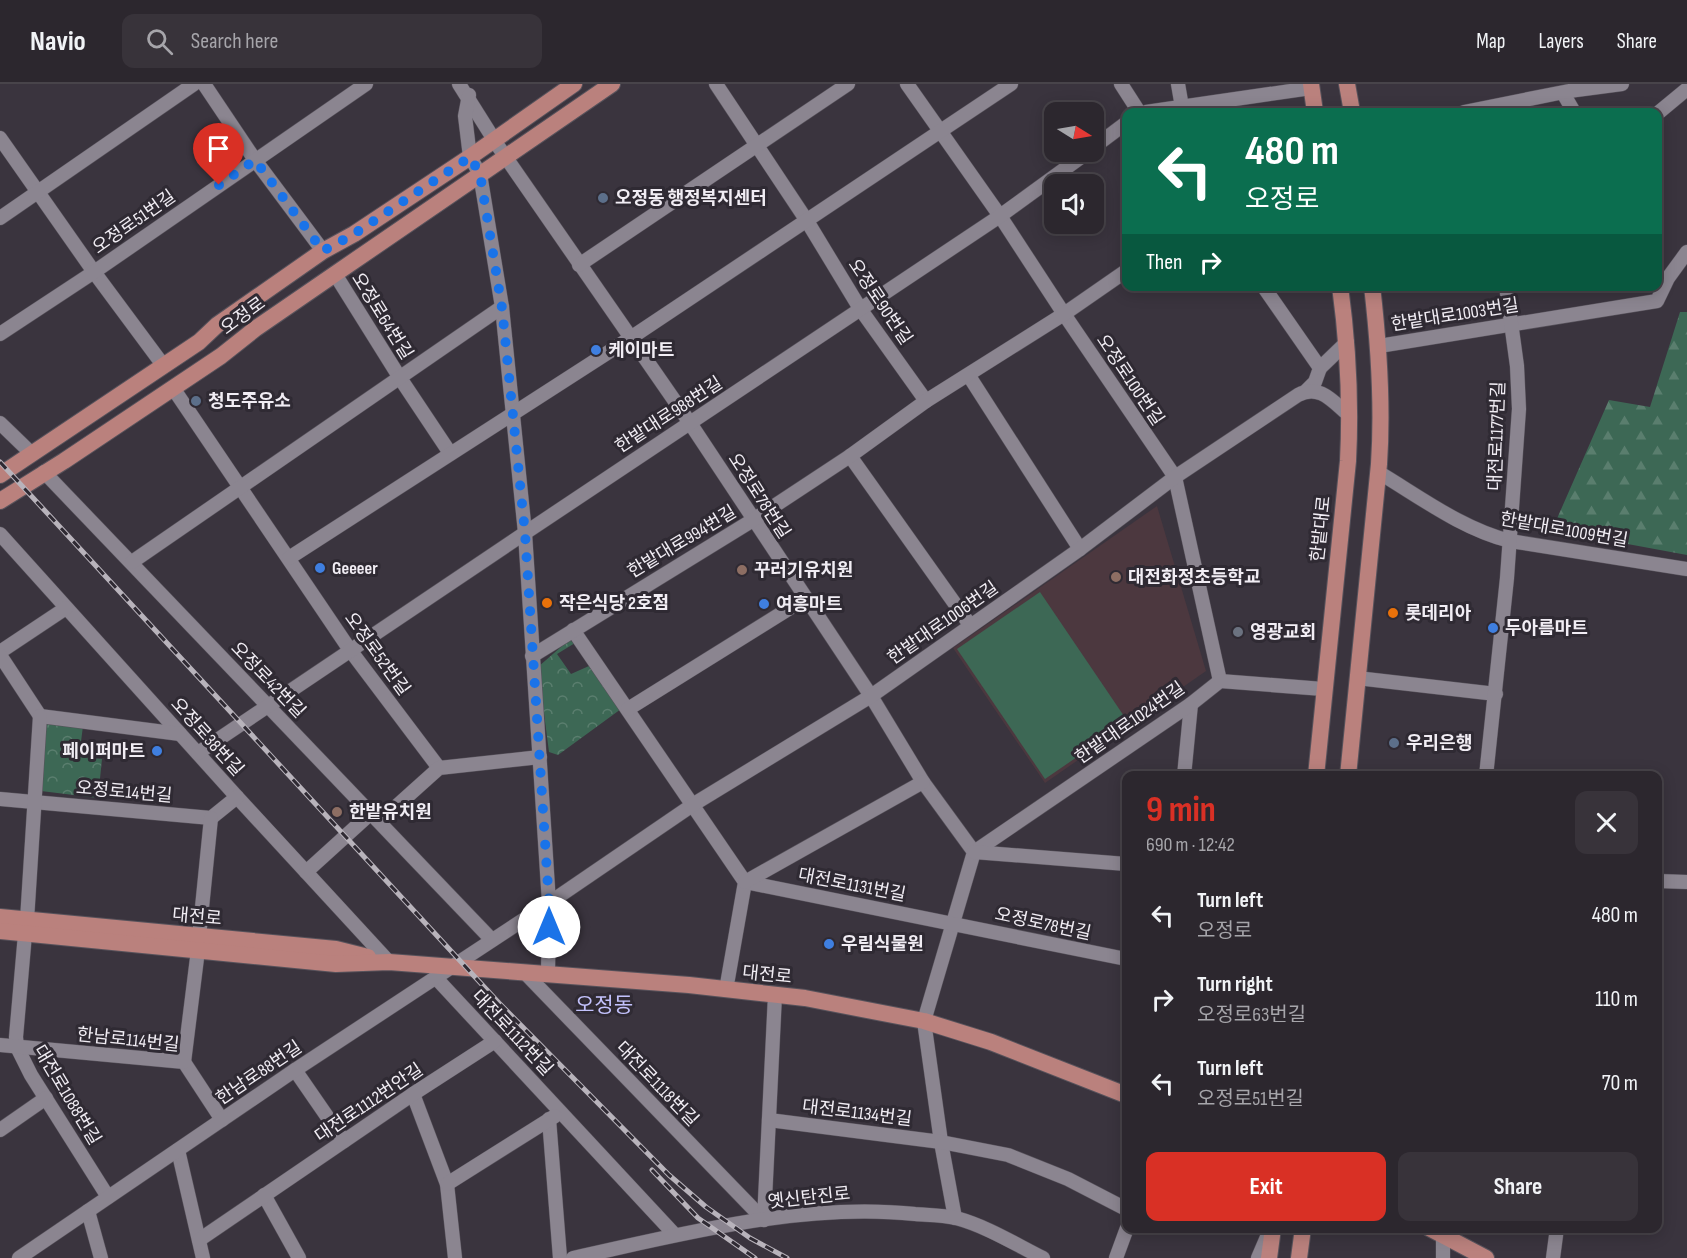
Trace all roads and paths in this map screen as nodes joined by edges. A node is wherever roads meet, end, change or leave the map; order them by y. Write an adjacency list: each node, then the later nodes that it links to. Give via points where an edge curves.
1 (194, 84): 38 (street)
2 (204, 84): 35 (street)
3 (366, 84): 35 (street, 오정로51번길)
4 (459, 84): 17 (street)
5 (574, 84): 30 (main road, 오정로)
6 (612, 84): 34 (main road, 오정로)
7 (716, 84): 32 (street, 오정로90번길)
8 (848, 84): 32 (street)
9 (907, 84): 28 (street, 오정로100번길)
10 (1011, 84): 28 (street)
11 (1121, 84): 20 (street)
12 (1178, 84): 19 (street)
13 (1347, 84): 23 (main road)
14 (1622, 84): 18 (street)
15 (1311, 86): 19 (street); 22 (main road)
16 (1687, 89): 26 (street)
17 (468, 91): 30 (street); 33 (street, via 465,117)
18 (1563, 93): 24 (street); 25 (street)
19 (1182, 106): 21 (street)
20 (1136, 108)
21 (1170, 108)
22 (1314, 108)
23 (1351, 108)
24 (1496, 108)
25 (1572, 108)
26 (1662, 110)
27 (1122, 126): 31 (street)
28 (940, 130): 39 (street, 오정로100번길); 41 (street)
29 (0, 138): 38 (street, 오정로51번길)
30 (494, 140): 33 (main road, 오정로); 34 (street)
31 (1104, 140)
32 (758, 145): 41 (street, 오정로90번길); 44 (street)
33 (470, 157): 37 (street); 42 (main road, 오정로)
34 (505, 157): 37 (main road, 오정로); 44 (street, 오정로78번길)
35 (255, 160): 42 (street); 45 (street, 오정로51번길)
36 (1074, 162): 39 (street, 한밭대로988번길)
37 (480, 174): 46 (main road, 오정로); 54 (street)
38 (38, 192): 40 (street); 45 (street, 오정로51번길)
39 (1000, 216): 55 (street, 한밭대로988번길); 56 (street, 오정로100번길)
40 (0, 218)
41 (807, 221): 55 (street, 오정로90번길); 59 (street)
42 (323, 251): 62 (main road, 오정로)
43 (1687, 252): 53 (street, 한밭대로1003번길)
44 (579, 265): 59 (street, 오정로78번길)
45 (94, 272): 58 (street); 62 (street, 오정로51번길)
46 (335, 274): 65 (street, 오정로64번길); 66 (main road, 오정로)
47 (1122, 274): 56 (street, 한밭대로994번길)
48 (1266, 291): 63 (street)
49 (1341, 291): 60 (main road, 한밭대로)
50 (1373, 291): 61 (main road)
51 (1507, 291): 57 (street, 대전로1177번길)
52 (1662, 291): 57 (street, 한밭대로1003번길, via 1657,301)
53 (1662, 291)
54 (502, 308): 65 (street, 오정로64번길); 69 (street)
55 (861, 310): 68 (street, 오정로90번길); 72 (street, 한밭대로988번길)
56 (1064, 314): 64 (street, 한밭대로994번길); 79 (street, 오정로100번길)
57 (1511, 324): 61 (street, 한밭대로1003번길); 85 (street, 대전로1177번길, via 1519,409)
58 (0, 334)
59 (632, 337): 69 (street); 72 (street, 오정로78번길)
60 (1347, 342): 63 (street); 70 (main road, 한밭대로)
61 (1379, 346): 77 (main road, via 1382,417)
62 (163, 365): 73 (main road, 오정로)
63 (1320, 368): 67 (street)
64 (969, 376): 68 (street, 한밭대로994번길); 86 (street)
65 (400, 378): 74 (street, 오정로64번길); 80 (street)
66 (173, 388): 76 (main road, 오정로); 80 (street, 오정로52번길)
67 (1306, 391): 70 (street, via 1324,394); 79 (street, 한밭대로1006번길)
68 (926, 401): 75 (street, 한밭대로994번길)
69 (512, 413): 74 (street); 83 (street)
70 (1350, 416): 99 (main road, 한밭대로)
71 (0, 423): 73 (street)
72 (690, 423): 82 (street, 오정로78번길); 83 (street, 한밭대로988번길)
73 (31, 453): 78 (main road, 오정로)
74 (450, 453): 87 (street)
75 (850, 456): 82 (street, 한밭대로994번길); 92 (street)
76 (44, 472): 81 (main road, 오정로); 88 (street, 오정로42번길)
77 (1378, 472): 85 (street, 한밭대로1009번길, via 1472,528); 97 (main road)
78 (0, 475)
79 (1175, 477): 86 (street, 한밭대로1006번길); 98 (street, 오정로100번길)
80 (241, 487): 87 (street, 오정로52번길); 88 (street)
81 (0, 501)
82 (753, 520): 90 (street, 오정로78번길); 93 (street, 한밭대로994번길)
83 (525, 533): 94 (street, 한밭대로988번길); 96 (street)
84 (0, 534): 91 (street, 오정로38번길)
85 (1510, 541): 89 (street, 한밭대로1009번길); 100 (street, 대전로1177번길)
86 (1080, 549): 92 (street, 한밭대로1006번길)
87 (289, 558): 94 (street, 오정로52번길)
88 (132, 562): 103 (street, 오정로42번길)
89 (1687, 569)
90 (806, 598): 101 (street, 오정로78번길); 104 (street)
91 (66, 608): 95 (street); 106 (street, 오정로38번길)
92 (970, 625): 101 (street, 한밭대로1006번길)
93 (573, 630): 96 (street, 한밭대로994번길); 104 (street)
94 (350, 650): 103 (street, 한밭대로988번길); 109 (street, 오정로52번길)
95 (0, 653): 105 (street)
96 (532, 656): 108 (street)
97 (1357, 678): 100 (street); 112 (main road)
98 (1220, 681): 99 (street); 102 (street, 한밭대로1024번길)
99 (1323, 689): 111 (main road, 한밭대로)
100 (1496, 694): 113 (street, 대전로1177번길)
101 (871, 696): 114 (street, 오정로78번길); 118 (street, 한밭대로1006번길)
102 (1191, 704): 110 (street); 121 (street, 한밭대로1024번길)
103 (268, 706): 107 (street, 한밭대로988번길); 119 (street, 오정로42번길)
104 (628, 709): 118 (street)
105 (40, 716): 106 (street); 117 (street, 대전로1088번길)
106 (180, 734): 107 (street, 오정로38번길)
107 (198, 753): 115 (street, 오정로38번길)
108 (540, 757): 109 (street); 127 (street)
109 (439, 768): 119 (street)
110 (1184, 771)
111 (1316, 771)
112 (1348, 771)
113 (1487, 771)
114 (923, 782): 121 (street, 오정로78번길); 125 (street, 대전로1131번길)
115 (237, 796): 120 (street); 123 (street, 오정로38번길)
116 (0, 799): 117 (street, 오정로14번길)
117 (34, 802): 120 (street, 오정로14번길); 130 (street, 대전로1088번길)
118 (694, 804): 125 (street); 127 (street, 한밭대로1006번길)
119 (375, 817): 123 (street); 132 (street, 오정로42번길)
120 (211, 818): 133 (street)
121 (974, 852): 122 (street); 129 (street)
122 (1122, 864)
123 (306, 872): 135 (street, 오정로38번길)
124 (1662, 881): 126 (street)
125 (745, 882): 129 (street, 대전로1131번길); 140 (street)
126 (1687, 882)
127 (549, 903): 132 (street, 한밭대로1006번길); 138 (street)
128 (0, 917): 130 (main road, 대전로)
129 (952, 923): 134 (street, 오정로78번길); 142 (street)
130 (26, 927): 131 (main road, 대전로); 133 (main road, 대전로); 145 (street, 대전로1088번길)
131 (0, 931)
132 (492, 939): 136 (street, 한남로88번길)
133 (199, 944): 135 (main road, 대전로, via 336,949); 146 (street)
134 (1122, 958)
135 (389, 962): 136 (main road, 대전로)
136 (451, 967): 137 (main road, 대전로); 139 (street, 한남로88번길)
137 (525, 973): 138 (main road, 대전로); 164 (street, 대전로1118번길)
138 (548, 974): 140 (main road, 대전로)
139 (436, 978): 143 (street, 대전로1112번길); 147 (street, 한남로88번길)
140 (726, 990): 141 (main road, 대전로)
141 (775, 995): 142 (main road, 대전로); 153 (street)
142 (924, 1021): 148 (main road, 대전로, via 992,1042); 156 (street)
143 (495, 1041): 149 (street, 대전로1112번안길); 151 (street, 대전로1112번길)
144 (0, 1045): 145 (street, 한남로114번길)
145 (17, 1047): 146 (street, 한남로114번길); 150 (street, 대전로1088번길)
146 (184, 1062): 152 (street, 한남로114번길)
147 (295, 1070): 152 (street, 한남로88번길); 155 (street)
148 (1122, 1093)
149 (413, 1094): 155 (street, 대전로1112번안길); 158 (street)
150 (46, 1098): 154 (street); 160 (street, 대전로1088번길)
151 (555, 1116): 158 (street); 172 (street, 대전로1112번길); 179 (street)
152 (222, 1120): 157 (street, 한남로88번길)
153 (769, 1120): 156 (street, 대전로1134번길); 164 (street)
154 (0, 1130)
155 (344, 1141): 159 (street, 대전로1112번안길)
156 (941, 1142): 161 (street, 대전로1134번길, via 1008,1155 1068,1179); 163 (street)
157 (178, 1150): 160 (street, 한남로88번길); 173 (street)
158 (447, 1184): 178 (street)
159 (264, 1195): 173 (street, 대전로1112번안길); 177 (street)
160 (108, 1197): 162 (street, 한남로88번길)
161 (1122, 1207)
162 (88, 1211): 174 (street, 한남로88번길); 175 (street)
163 (955, 1218): 164 (street, 옛신탄진로, via 854,1210); 181 (street, 옛신탄진로)
164 (764, 1220): 172 (street, 옛신탄진로)
165 (1125, 1233): 182 (street)
166 (1270, 1233): 183 (street)
167 (1272, 1233): 184 (main road)
168 (1302, 1233): 185 (main road)
169 (1438, 1233): 186 (street)
170 (1442, 1233): 187 (main road)
171 (1556, 1233): 188 (street)
172 (675, 1236): 180 (street, 옛신탄진로)
173 (199, 1240): 176 (street)
174 (19, 1258)
175 (101, 1258)
176 (203, 1258)
177 (299, 1258)
178 (455, 1258)
179 (560, 1258)
180 (573, 1258)
181 (1043, 1258)
182 (1116, 1258)
183 (1258, 1258)
184 (1269, 1258)
185 (1299, 1258)
186 (1443, 1258)
187 (1486, 1258)
188 (1553, 1258)

